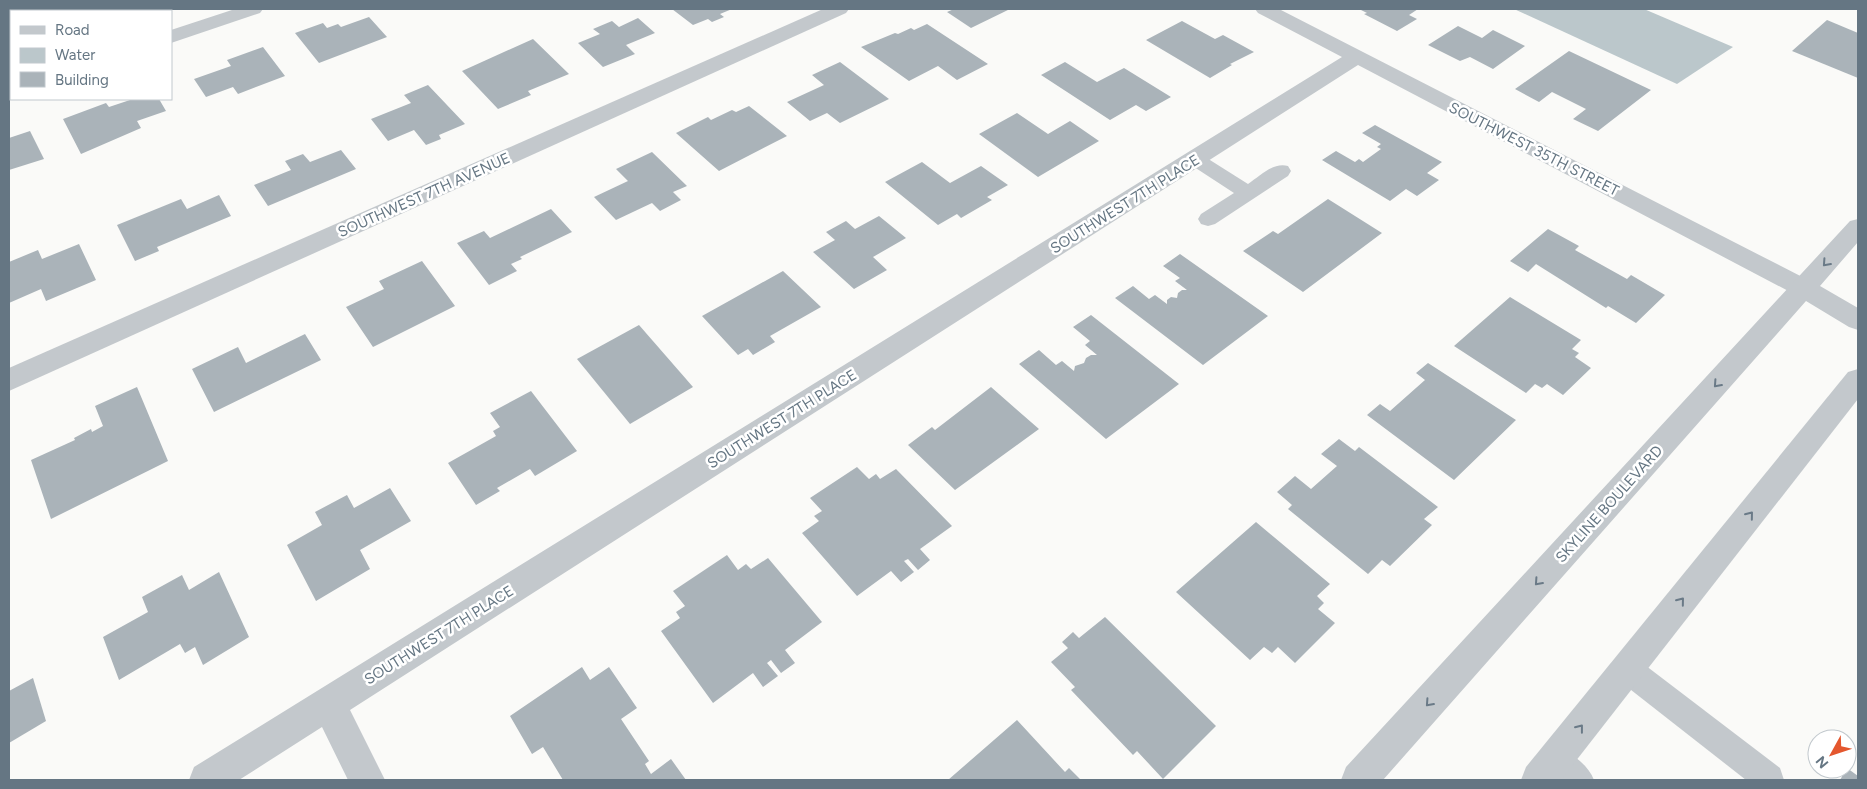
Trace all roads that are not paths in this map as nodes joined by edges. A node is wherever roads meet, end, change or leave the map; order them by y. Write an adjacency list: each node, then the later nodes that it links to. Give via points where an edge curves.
1 (253, 9): 4 (street)
2 (839, 9): 14 (street, SOUTHWEST 7TH AVENUE)
3 (1265, 9): 5 (street, SOUTHWEST 35TH STREET)
4 (172, 37)
5 (1357, 58): 6 (street, SOUTHWEST 7TH PLACE); 11 (street, SOUTHWEST 35TH STREET)
6 (1195, 159): 8 (lane); 16 (street, SOUTHWEST 7TH PLACE)
7 (1281, 172): 8 (lane)
8 (1248, 193): 9 (lane)
9 (1208, 219)
10 (1858, 227): 11 (street, SKYLINE BOULEVARD, one-way to 11)
11 (1804, 288): 12 (street, SOUTHWEST 35TH STREET); 21 (street, SKYLINE BOULEVARD, one-way to 21)
12 (1858, 320)
13 (1858, 379): 15 (street, one-way to 13)
14 (9, 380)
15 (1627, 669): 17 (street, one-way to 15); 18 (lane)
16 (329, 705): 19 (street, SOUTHWEST 7TH PLACE); 20 (street)
17 (1557, 774)
18 (1769, 779)
19 (207, 780)
20 (368, 780)
21 (1359, 780)

